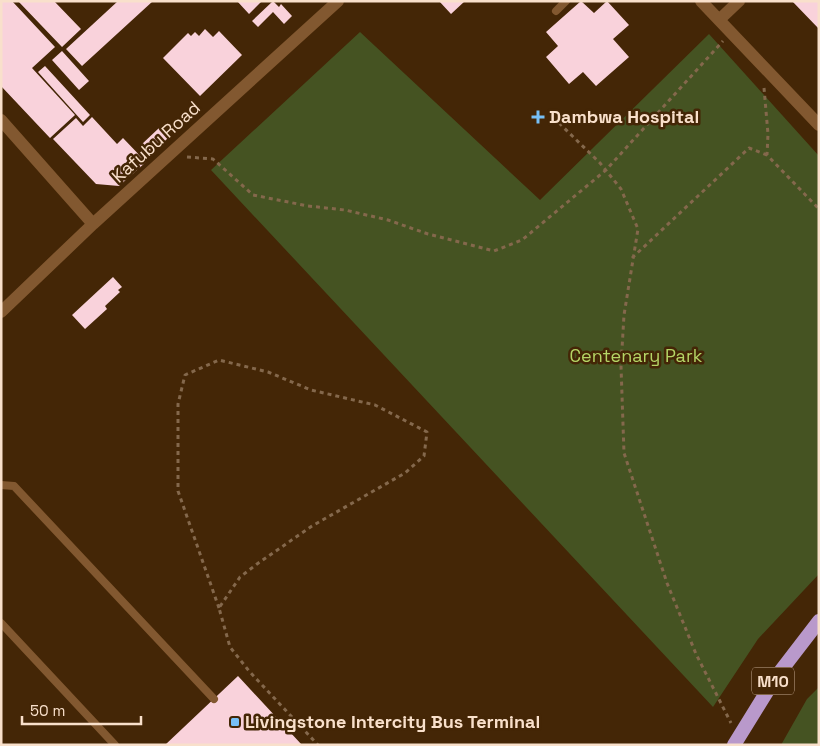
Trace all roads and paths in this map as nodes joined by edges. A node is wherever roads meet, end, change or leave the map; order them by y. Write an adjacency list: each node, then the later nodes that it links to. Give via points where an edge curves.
1 (338, 1): 12 (street, Kafubu Road)
2 (566, 1): 5 (lane)
3 (701, 1): 6 (street)
4 (739, 1): 6 (street)
5 (556, 11)
6 (719, 20): 7 (street)
7 (731, 32): 8 (street); 14 (path)
8 (764, 68): 11 (street); 13 (path)
9 (1, 120): 16 (street)
10 (558, 123): 14 (path)
11 (819, 125)
12 (168, 155): 14 (path, via 213,159 253,195 388,220 494,251 522,240); 16 (street, Kafubu Road)
13 (767, 156): 15 (path); 17 (path, via 749,148)
14 (606, 170): 17 (path, via 621,189 638,229)
15 (819, 209)
16 (93, 224): 18 (street, Kafubu Road)
17 (631, 259): 24 (path, via 620,366 624,452 667,583)
18 (1, 312)
19 (1, 485): 23 (lane, via 14,486)
20 (219, 608): 20 (path, via 240,577 257,564 312,526 405,473 424,456 427,432 375,405 311,390 268,372 219,360 185,375 178,404 178,491); 26 (path, via 230,647)
21 (819, 621): 24 (highway, M10, via 776,677)
22 (1, 623): 25 (lane)
23 (214, 699)
24 (736, 741)
25 (115, 745)
26 (318, 745)

